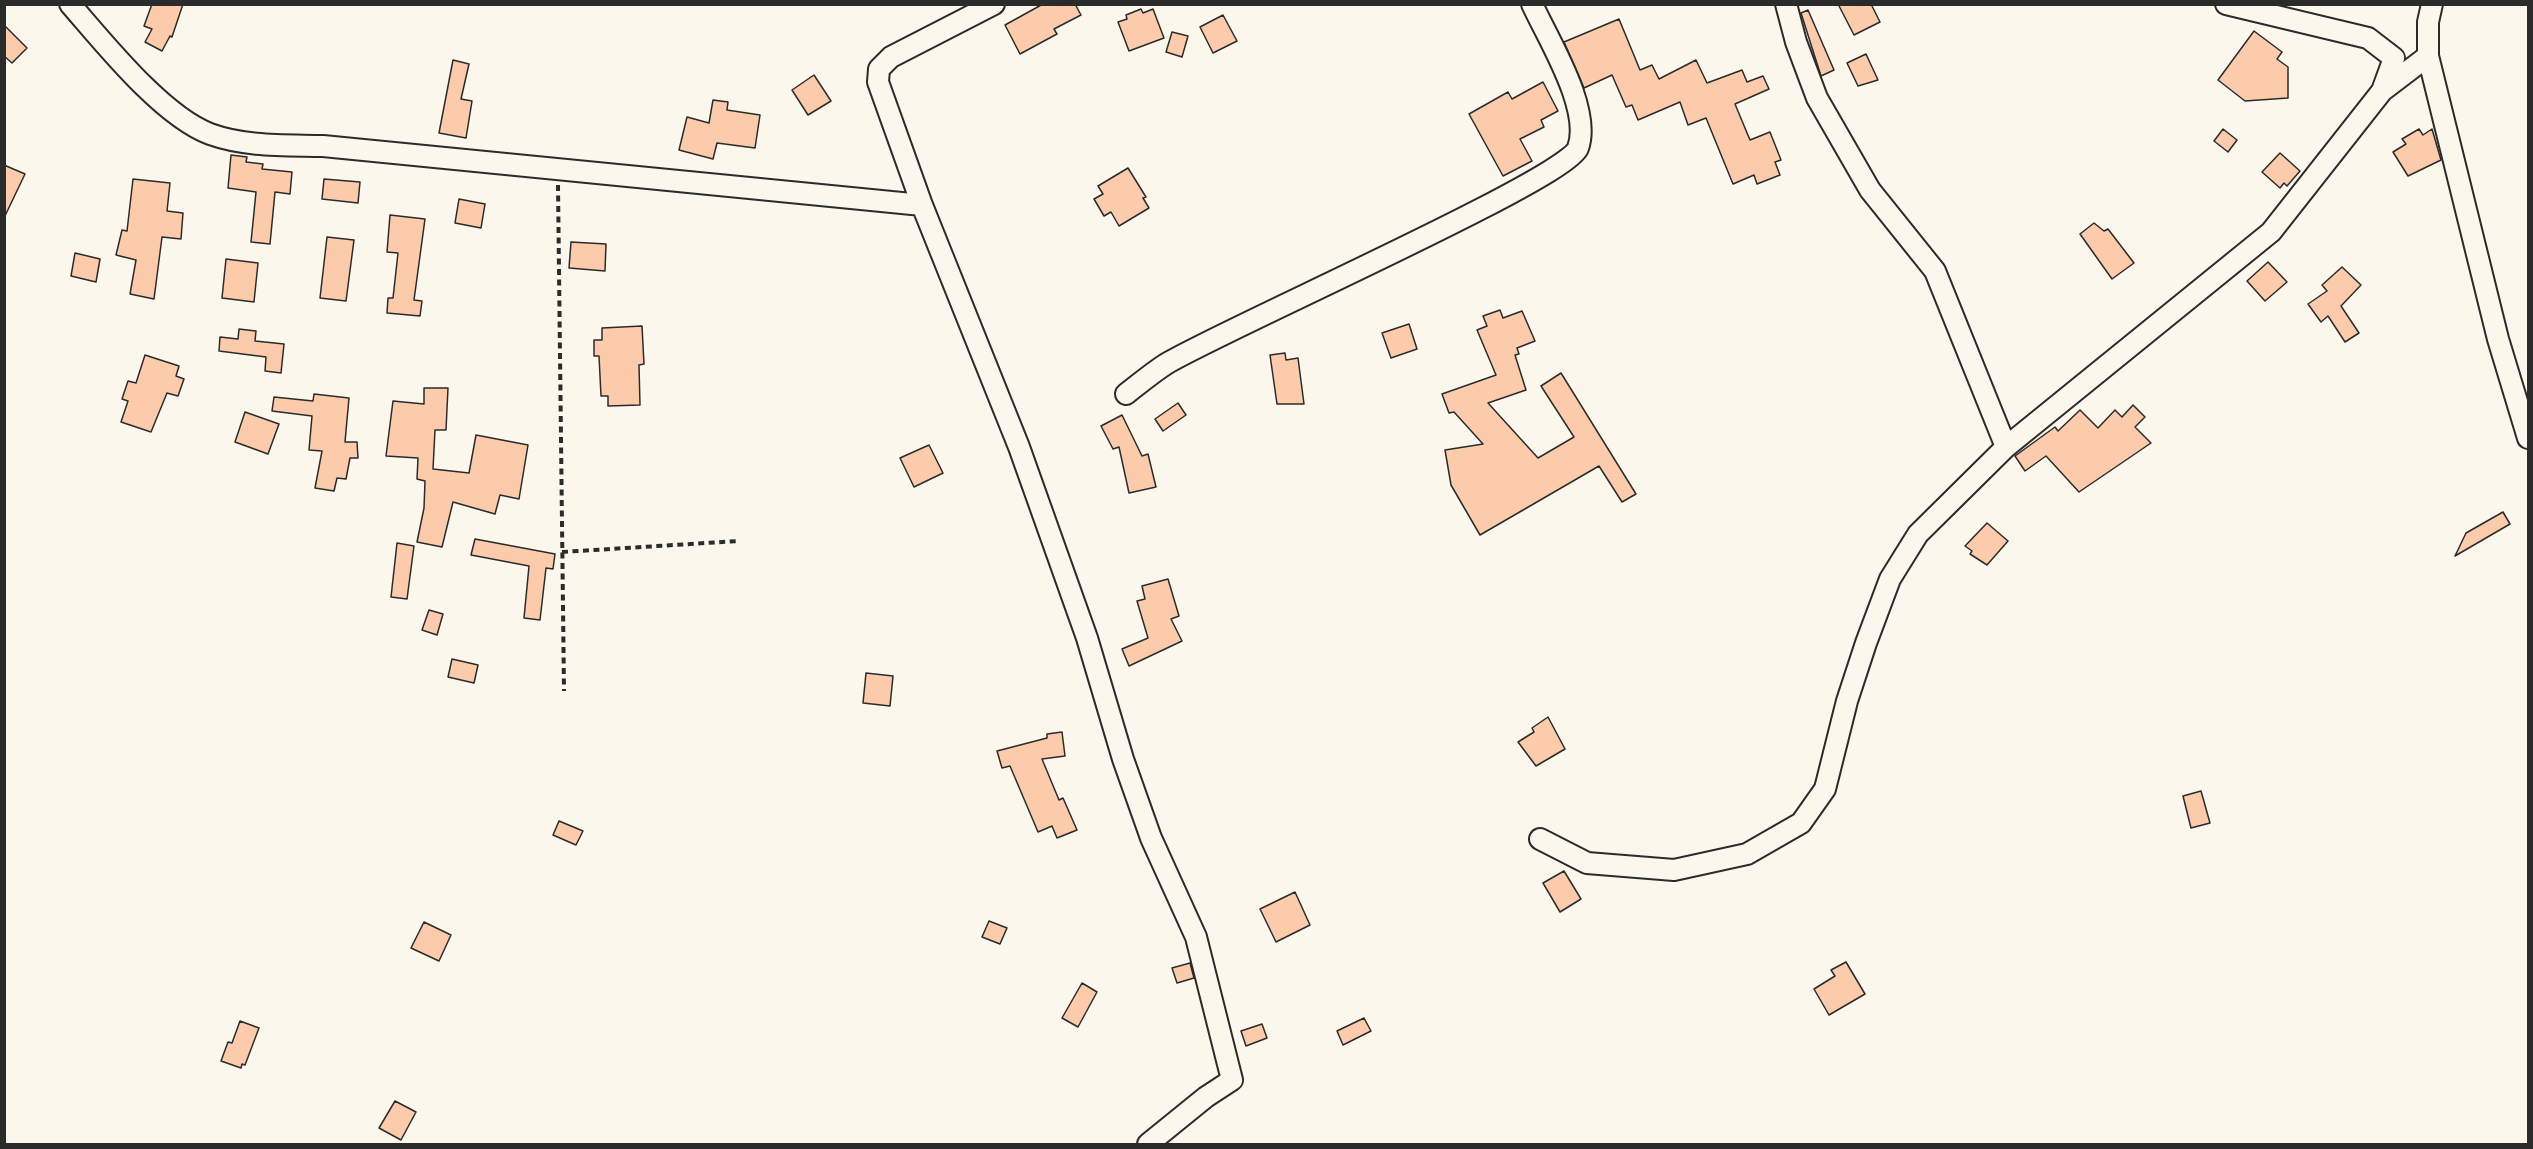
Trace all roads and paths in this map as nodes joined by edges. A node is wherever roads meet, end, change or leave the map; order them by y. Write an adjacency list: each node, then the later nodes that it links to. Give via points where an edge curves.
1 (70, 4): 9 (street, via 153,94 185,122 210,134 250,144 323,146)
2 (994, 4): 10 (street, via 891,57 879,69 883,102)
3 (1532, 4): 11 (street, via 1582,119 1580,142 1572,158 1495,203 1166,364)
4 (1786, 4): 13 (street, via 1817,98 1870,190 1935,271)
5 (2226, 4): 8 (street, via 2368,38 2394,57)
6 (2432, 4): 7 (street, via 2427,22)
7 (2428, 56): 8 (street); 12 (street, via 2498,339)
8 (2382, 91): 13 (street, via 2271,232)
9 (558, 170): 10 (street); 15 (path)
10 (922, 205): 18 (street, via 1019,447 1087,638 1151,838 1196,937 1232,1080 1206,1096)
11 (1126, 394)
12 (2529, 438)
13 (2006, 447): 17 (street, via 1918,534 1890,579 1847,700 1826,789 1802,823 1747,854 1674,870 1587,863)
14 (738, 541): 15 (path)
15 (562, 552): 16 (path)
16 (564, 691)
17 (1539, 839)
18 (1148, 1144)

